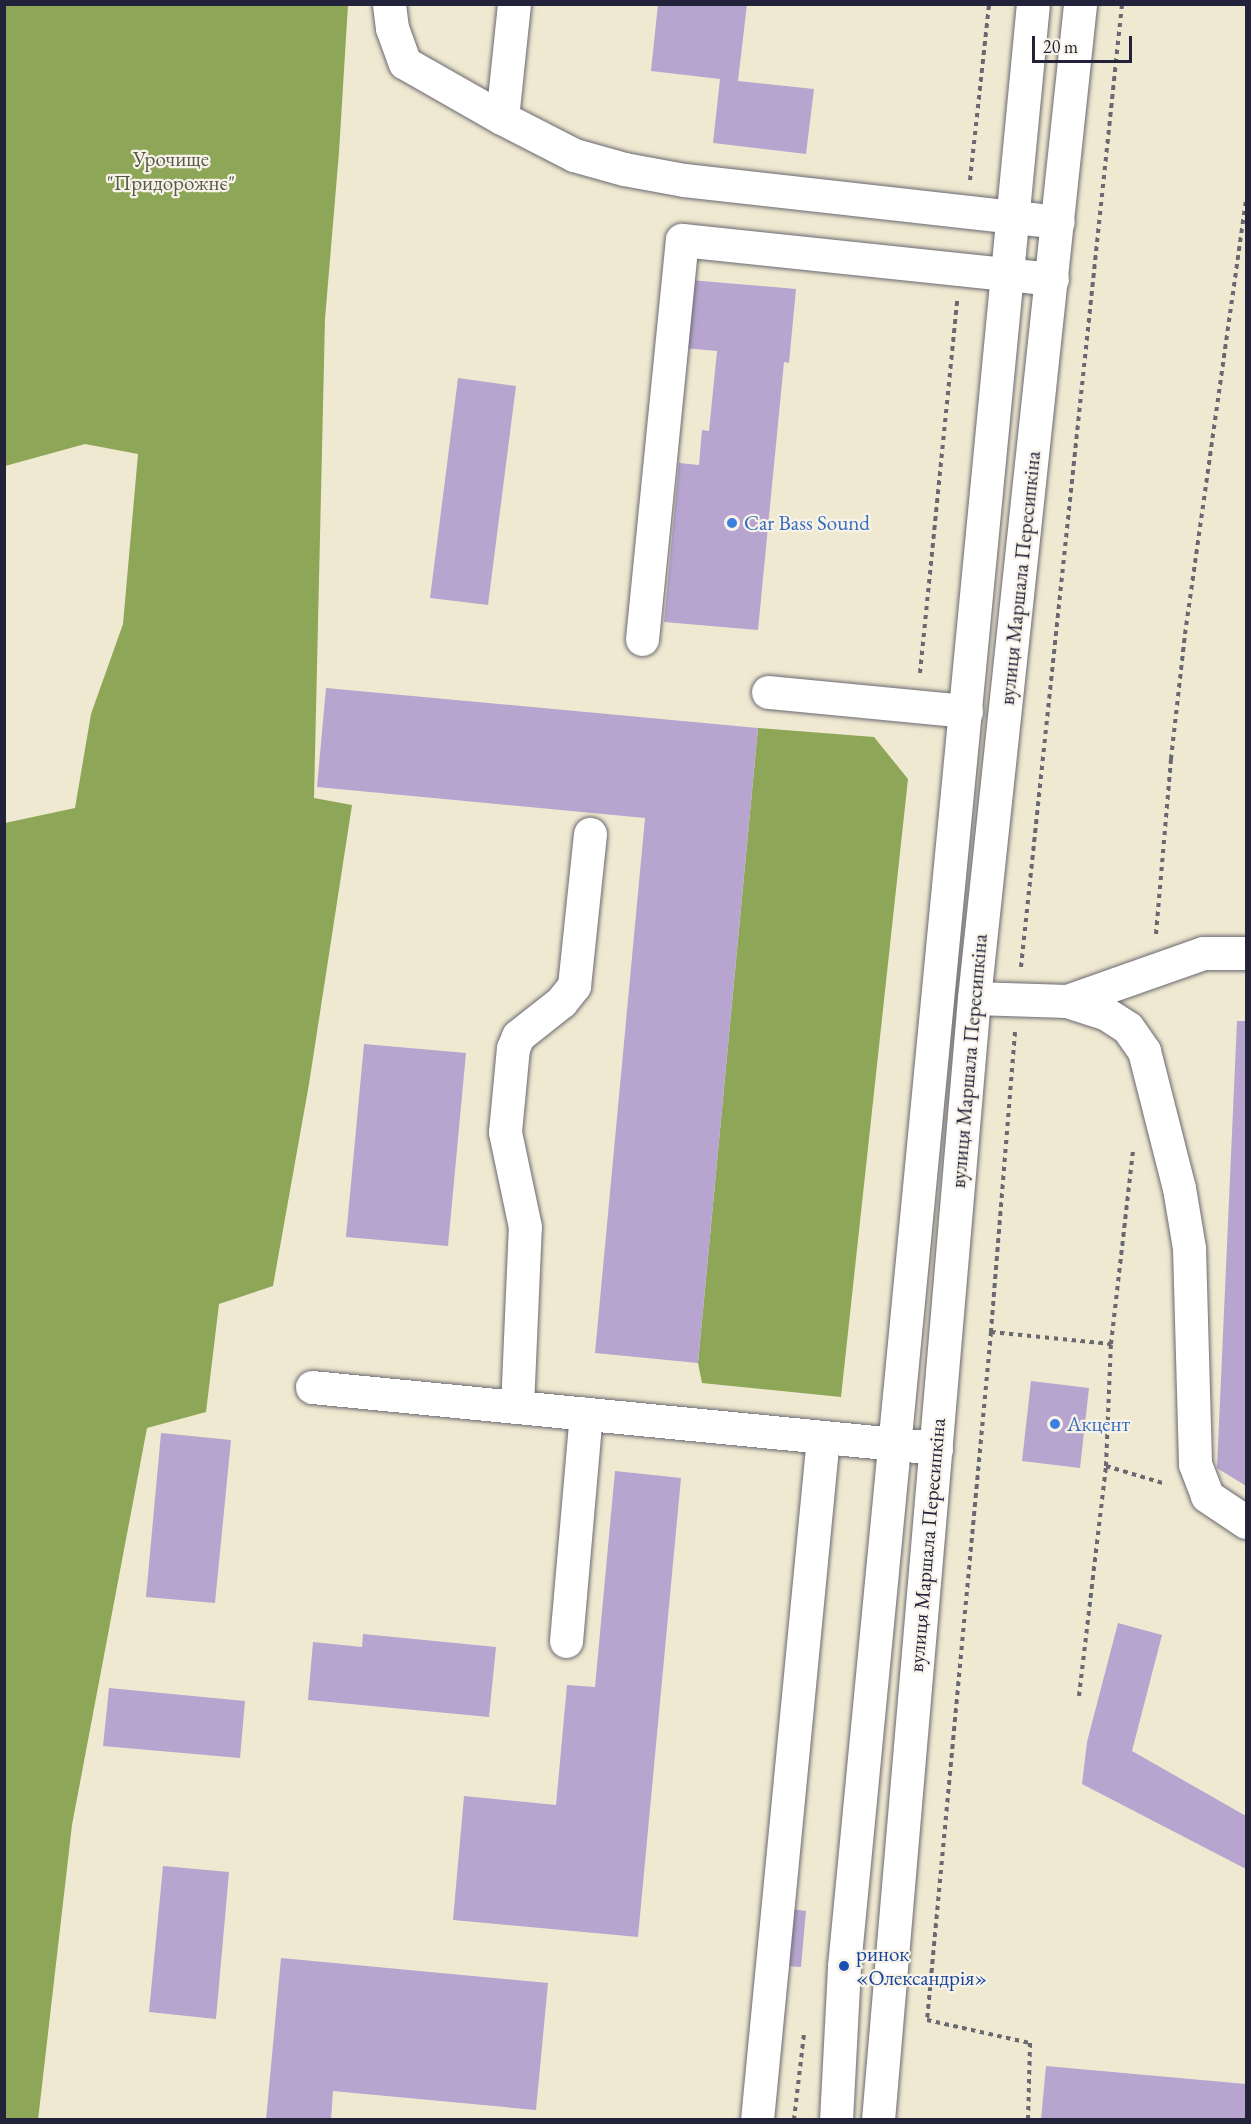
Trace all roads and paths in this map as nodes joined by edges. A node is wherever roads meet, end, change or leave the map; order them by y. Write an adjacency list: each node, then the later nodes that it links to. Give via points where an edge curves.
1 (389, 4): 7 (main road, via 392,28 405,63)
2 (514, 4): 7 (main road)
3 (989, 4): 8 (path)
4 (1033, 4): 9 (main road, вулиця Маршала Пересипкіна)
5 (1080, 4): 10 (main road, вулиця Маршала Пересипкіна)
6 (1122, 4): 21 (path)
7 (502, 118): 8 (main road, via 574,155 624,169 684,180)
8 (966, 213): 9 (main road)
9 (1013, 218): 10 (main road); 12 (main road, вулиця Маршала Пересипкіна)
10 (1058, 222): 13 (main road, вулиця Маршала Пересипкіна)
11 (960, 269): 12 (main road); 14 (main road, via 681,240); 16 (path)
12 (1008, 274): 13 (main road); 17 (main road, вулиця Маршала Пересипкіна)
13 (1052, 279): 20 (main road, вулиця Маршала Пересипкіна)
14 (642, 639)
15 (768, 692): 16 (main road)
16 (916, 706): 17 (main road)
17 (966, 711): 29 (main road, вулиця Маршала Пересипкіна)
18 (590, 834): 26 (main road, via 574,987 518,1036 513,1048 505,1132 525,1227)
19 (1246, 953): 22 (main road, via 1203,953)
20 (974, 998): 21 (main road); 30 (main road, вулиця Маршала Пересипкіна)
21 (1017, 1001): 22 (main road); 23 (path)
22 (1067, 1001): 32 (main road, via 1104,1013 1128,1028 1144,1051 1179,1188 1189,1248 1195,1464)
23 (991, 1332): 24 (path); 38 (path, via 927,2020 1030,2043)
24 (1111, 1344)
25 (312, 1387): 26 (main road)
26 (517, 1407): 27 (main road)
27 (586, 1414): 28 (main road); 34 (main road)
28 (822, 1437): 29 (main road); 35 (main road)
29 (895, 1444): 30 (main road); 36 (main road, вулиця Маршала Пересипкіна, via 845,1954)
30 (936, 1448): 37 (main road, вулиця Маршала Пересипкіна)
31 (1106, 1466): 32 (path)
32 (1207, 1496): 33 (main road)
33 (1246, 1522)
34 (566, 1641)
35 (757, 2120)
36 (836, 2120)
37 (878, 2120)
38 (1028, 2120)

